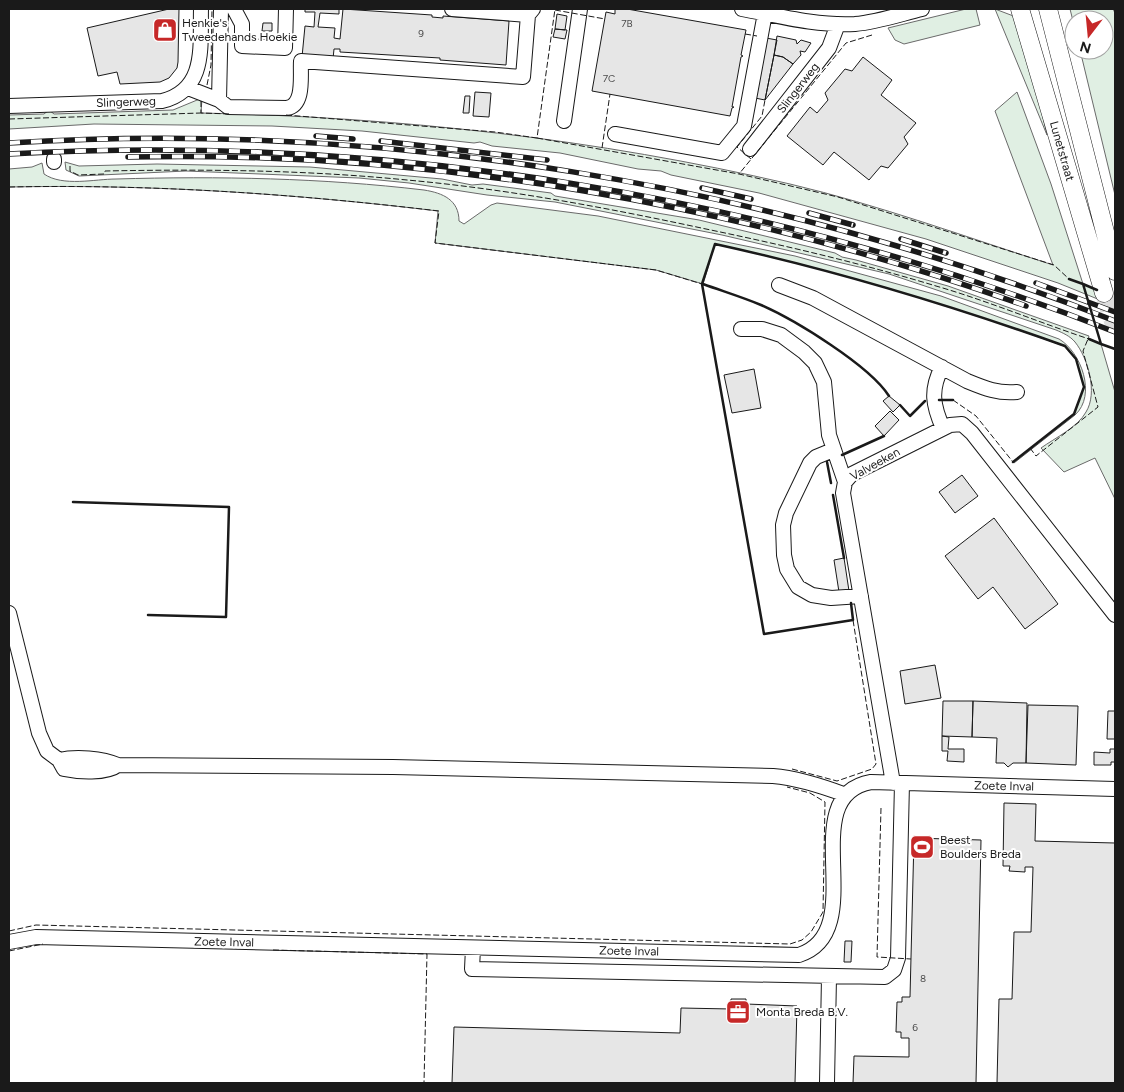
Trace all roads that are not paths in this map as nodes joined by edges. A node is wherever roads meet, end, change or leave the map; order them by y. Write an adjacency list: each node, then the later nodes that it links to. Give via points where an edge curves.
1 (201, 9): 15 (street, via 199,61)
2 (221, 9): 16 (street)
3 (234, 9): 4 (street, via 242,24 242,46 285,48)
4 (286, 9)
5 (452, 9): 11 (street)
6 (580, 9): 18 (street)
7 (742, 9): 12 (street)
8 (922, 9): 13 (street)
9 (1020, 9): 23 (main road, Lunetstraat)
10 (1048, 9): 21 (main road, Lunetstraat)
11 (531, 12): 16 (street, via 523,77 301,61 299,97 293,106 232,108)
12 (765, 13): 14 (street); 19 (street, via 744,126 722,153)
13 (876, 15): 14 (street)
14 (838, 24): 20 (street, Slingerweg, via 829,48)
15 (188, 88): 16 (street); 17 (street, Slingerweg, via 162,101)
16 (219, 100)
17 (9, 106)
18 (564, 121)
19 (615, 134)
20 (750, 148)
21 (1115, 271)
22 (779, 285): 25 (street, via 812,298)
23 (1104, 293)
24 (741, 329): 28 (street, via 762,329 781,335 815,363 824,382 826,419)
25 (942, 367): 26 (street, via 988,390); 27 (street, via 934,387 933,401)
26 (1017, 392)
27 (943, 428): 29 (street, Valveeken, via 852,474); 32 (street, Valveeken, via 962,424 972,432)
28 (834, 450): 29 (street); 30 (street, via 810,464 786,513 784,555 793,580 805,592 831,598)
29 (840, 486): 30 (street, Valveeken)
30 (861, 596): 33 (street, Valveeken)
31 (9, 613): 35 (street, via 39,733 46,751 59,760 108,760 118,765 773,776 815,784)
32 (1115, 615)
33 (897, 783): 34 (street, Zoete Inval); 35 (street, Zoete Inval, via 864,784); 40 (street, Valveeken, via 896,967 885,977)
34 (1115, 788)
35 (846, 795): 38 (street, Zoete Inval, via 834,824 832,921 818,945 791,956)
36 (9, 942): 37 (street, Zoete Inval, via 36,937)
37 (473, 948): 38 (street, Zoete Inval); 39 (street, Valveeken, via 472,969)
38 (665, 952): 39 (street)
39 (665, 974): 40 (street, Valveeken)
40 (829, 977): 41 (street)
41 (827, 1083)

